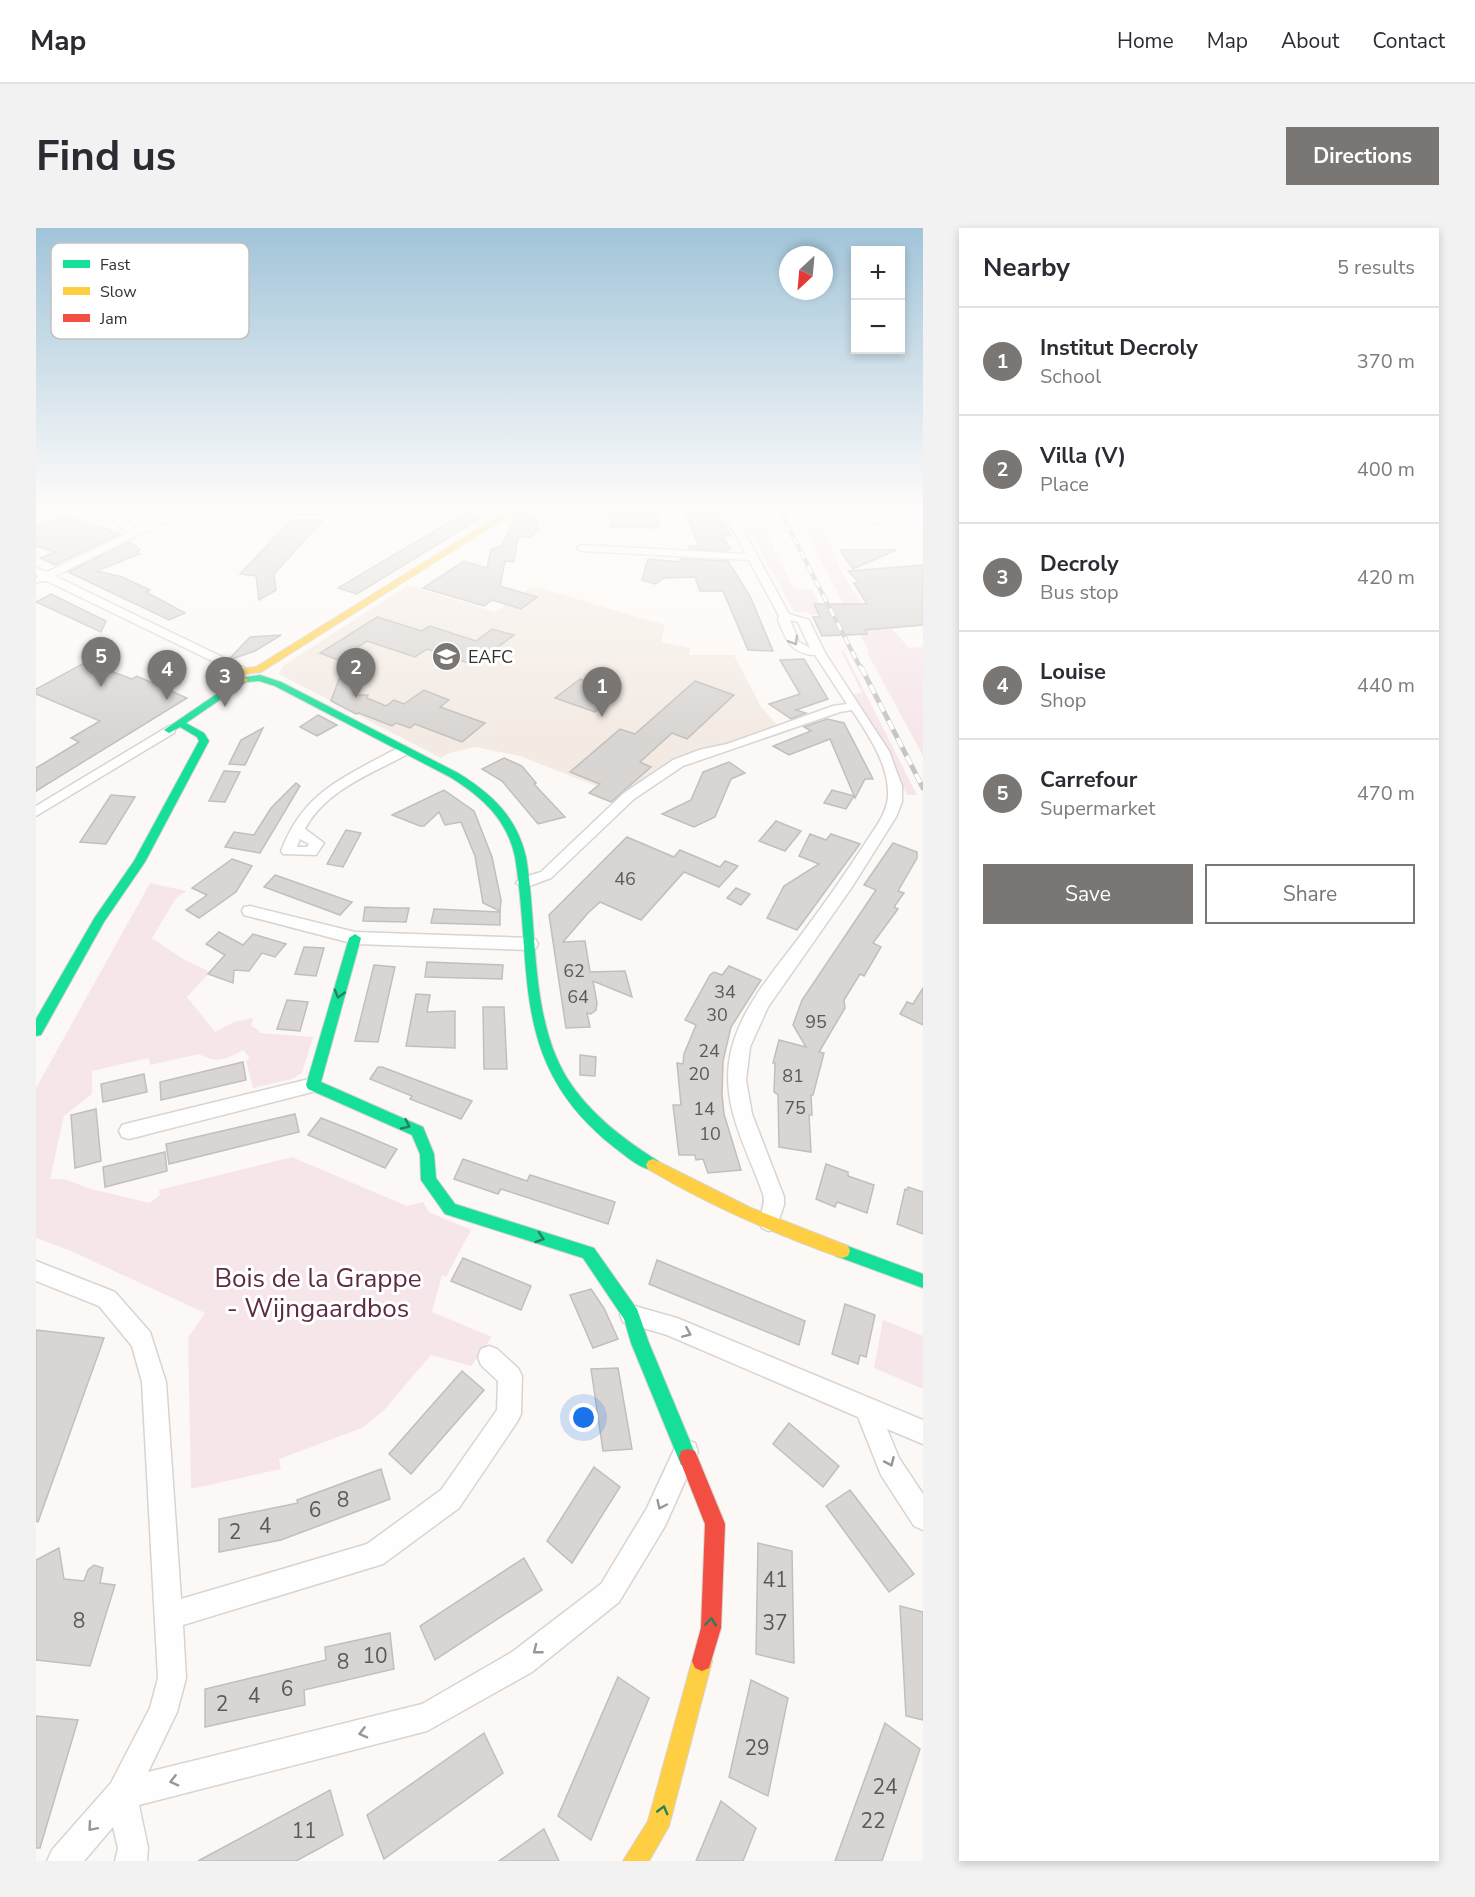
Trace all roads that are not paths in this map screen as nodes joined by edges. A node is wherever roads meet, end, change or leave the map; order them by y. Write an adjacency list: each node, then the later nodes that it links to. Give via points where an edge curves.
1 (66, 585): 7 (street)
2 (397, 585): 6 (street)
3 (769, 585): 4 (street)
4 (785, 615): 5 (street, via 803,620); 5 (street, one-way to 5, via 796,648)
5 (818, 652): 8 (street)
6 (259, 674): 7 (street); 10 (street)
7 (242, 676): 9 (street)
8 (855, 706): 13 (street, via 664,769 645,782 546,875); 20 (street, via 888,765 896,802 854,874 765,999 745,1032 737,1064 739,1097 774,1197)
9 (174, 726): 11 (street); 17 (street, via 201,735 204,741 139,862 99,920)
10 (405, 750): 12 (street, via 324,796); 13 (street, via 483,793 514,831)
11 (36, 812)
12 (297, 830)
13 (524, 883): 16 (street)
14 (250, 911): 15 (street)
15 (355, 938): 16 (street); 18 (street, one-way to 18)
16 (530, 944): 20 (street, via 540,1025 551,1057 568,1092 590,1118 655,1168 692,1189)
17 (36, 1031)
18 (313, 1085): 19 (street); 23 (street, one-way to 23, via 418,1131 427,1154 429,1180 450,1209 588,1254)
19 (129, 1131)
20 (769, 1222): 22 (street)
21 (36, 1271): 29 (street, via 107,1299 142,1340 154,1382)
22 (923, 1281)
23 (631, 1315): 25 (street, one-way to 25, via 669,1325); 27 (street)
24 (489, 1357): 29 (street, via 510,1377 509,1414 450,1499 374,1555)
25 (867, 1408): 26 (street); 28 (street, one-way to 28, via 890,1466)
26 (923, 1432)
27 (686, 1452): 30 (street, one-way to 30, via 656,1517 610,1593 522,1662 427,1717); 33 (street, one-way to 27, via 658,1826 711,1628 715,1524)
28 (923, 1517)
29 (169, 1616): 30 (street, via 172,1678 166,1701)
30 (122, 1794): 31 (street, one-way to 31); 32 (street)
31 (63, 1861)
32 (131, 1861)
33 (634, 1861)

